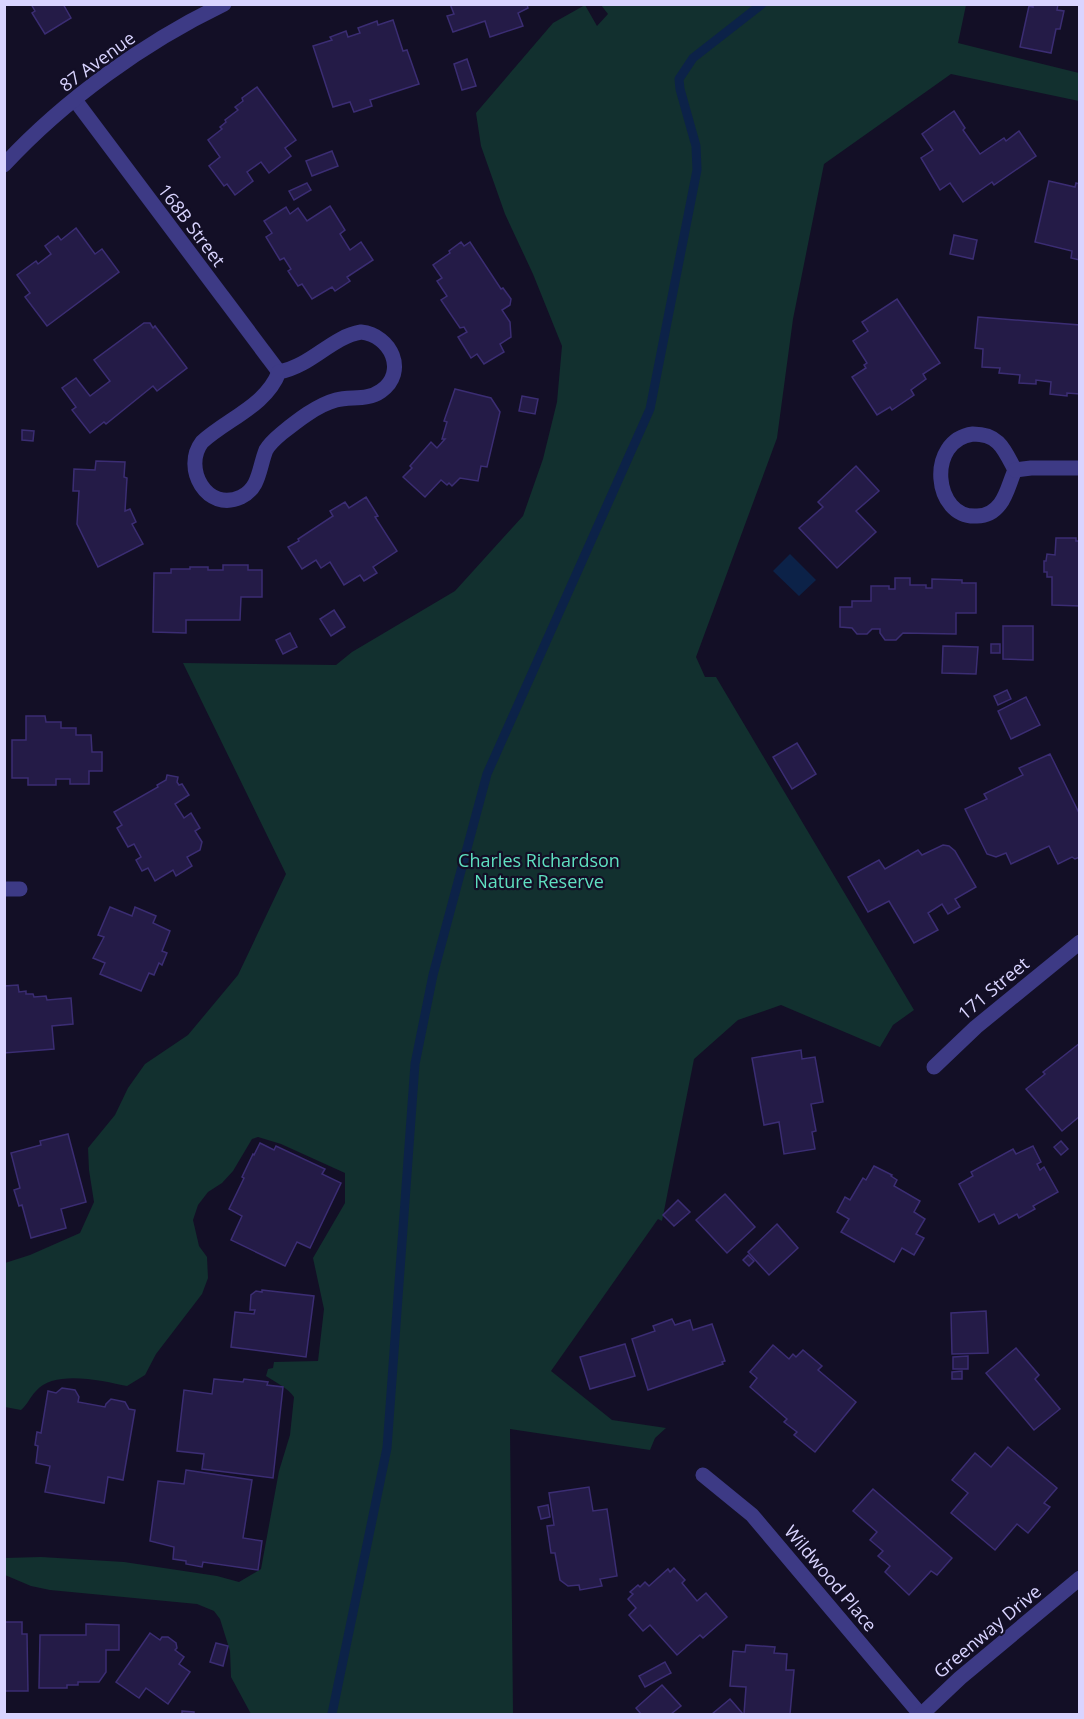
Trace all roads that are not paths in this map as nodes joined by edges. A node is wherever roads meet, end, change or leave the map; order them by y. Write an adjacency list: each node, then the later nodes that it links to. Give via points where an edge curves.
1 (224, 4): 2 (street, 87 Avenue, via 165,36)
2 (75, 100): 3 (street, 87 Avenue); 4 (street, 168B Street)
3 (4, 165)
4 (279, 372): 4 (street, via 308,362 338,341 362,332 386,343 395,362 392,378 382,391 369,397 339,399 317,408 271,443 249,491 234,500 215,498 203,489 196,476 194,460 198,448 267,393)
5 (1080, 468): 6 (street)
6 (1015, 470): 6 (street, via 996,440 980,434 961,436 944,454 946,499 963,515 991,513 1001,503)
7 (1080, 942): 8 (street, 171 Street, via 976,1027)
8 (934, 1067)
9 (703, 1475): 11 (street, Wildwood Place, via 752,1515)
10 (1080, 1578): 11 (street, Greenway Drive)
11 (921, 1714)

